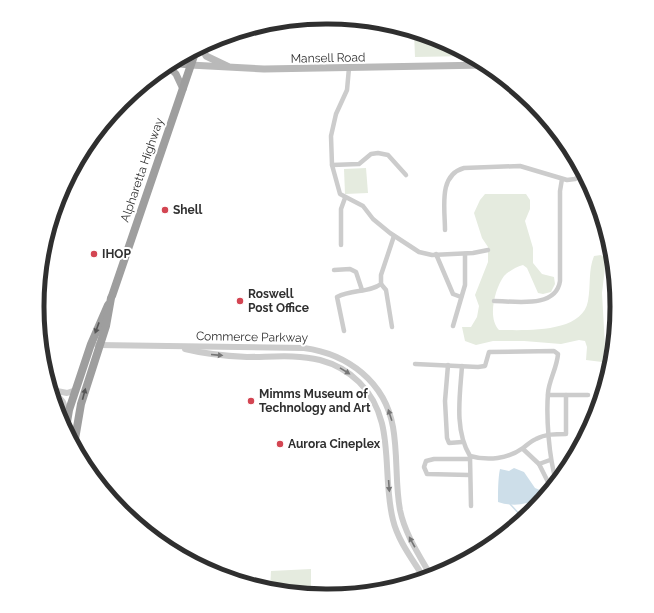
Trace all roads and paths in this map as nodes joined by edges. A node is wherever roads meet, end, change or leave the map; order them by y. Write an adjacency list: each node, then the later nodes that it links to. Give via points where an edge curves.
1 (204, 52): 7 (main road, via 206,56)
2 (193, 58): 4 (highway, Alpharetta Highway)
3 (182, 65): 4 (main road, Mansell Road)
4 (190, 65): 7 (main road, Mansell Road); 9 (highway, Alpharetta Highway)
5 (473, 65): 6 (main road, Mansell Road)
6 (349, 68): 7 (main road, Mansell Road); 10 (street, via 347,90 332,127)
7 (233, 69)
8 (172, 70): 9 (main road)
9 (183, 89): 29 (highway, Alpharetta Highway, via 111,297 101,317)
10 (332, 165): 11 (street, via 359,164 371,154 378,152 388,155); 14 (street, via 337,188)
11 (406, 176)
12 (578, 177): 13 (street)
13 (562, 179): 15 (street, via 520,166 457,170 451,174 445,187); 25 (street, via 558,290 552,297 543,301)
14 (345, 198): 16 (street, via 363,206 373,219); 17 (street, via 341,208)
15 (445, 230)
16 (394, 236): 19 (street, via 419,252); 22 (street)
17 (341, 245)
18 (488, 250): 20 (street)
19 (436, 254): 20 (street); 24 (street, via 453,294)
20 (465, 254): 24 (street)
21 (334, 270): 23 (street, via 350,269 356,272)
22 (381, 284): 23 (street, via 375,288); 27 (street, via 386,290)
23 (362, 290): 28 (street, via 337,297)
24 (462, 297): 26 (street)
25 (494, 301)
26 (452, 326)
27 (392, 327)
28 (344, 331)
29 (95, 344): 30 (street, Commerce Parkway); 35 (highway, Alpharetta Highway); 42 (highway, Alpharetta Highway, one-way to 29)
30 (179, 347): 53 (street, Commerce Parkway, one-way to 30, via 409,537 402,518 390,415 380,394 362,372 338,356 304,348 204,345); 54 (street, Commerce Parkway, one-way to 54, via 213,354 311,358 338,367 359,382 373,399 382,422 393,521)
31 (415, 364): 32 (street)
32 (448, 365): 33 (street); 44 (street, via 445,401 447,438 449,443)
33 (462, 366): 36 (street, via 485,366 489,352 554,351 558,354 558,361); 44 (street)
34 (57, 390): 35 (street, via 67,393)
35 (76, 390): 40 (highway, Alpharetta Highway)
36 (548, 394): 37 (street); 43 (street)
37 (566, 395): 38 (street); 43 (street, via 566,434)
38 (588, 395)
39 (60, 398): 40 (street)
40 (68, 415): 41 (highway, Alpharetta Highway)
41 (68, 418)
42 (76, 435)
43 (549, 435): 45 (street, via 535,439); 47 (street)
44 (462, 442): 46 (street)
45 (523, 449): 46 (street, via 502,458); 48 (street)
46 (470, 457): 50 (street); 50 (street, via 434,459 426,461 424,467 427,474)
47 (550, 460): 48 (street); 49 (street)
48 (539, 464): 51 (street)
49 (554, 474)
50 (469, 475): 52 (street)
51 (548, 482)
52 (471, 506)
53 (428, 570)
54 (421, 573)

